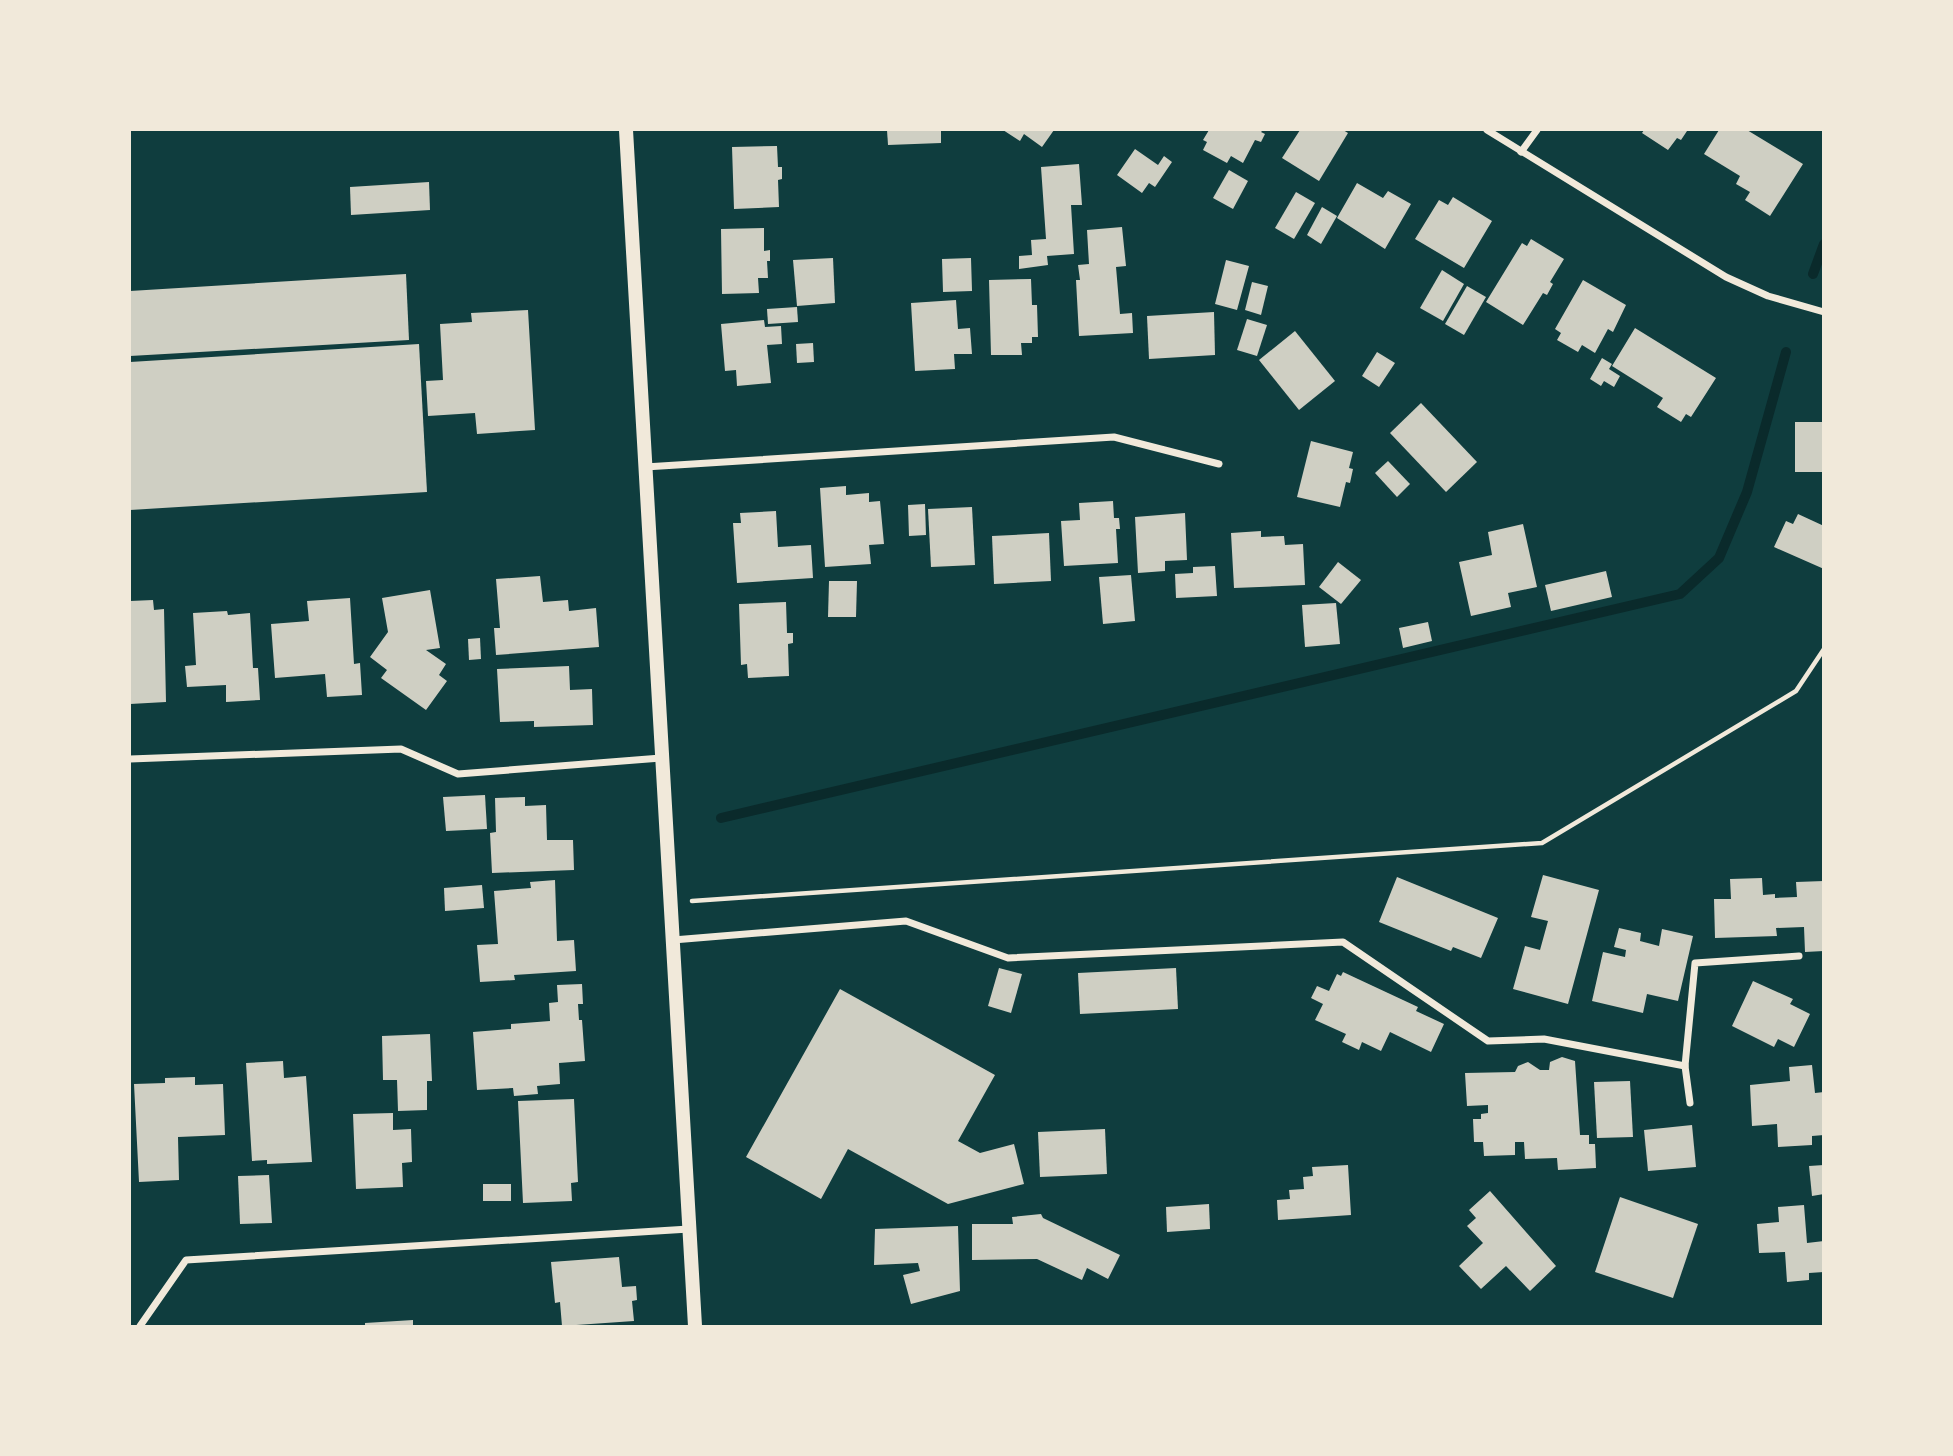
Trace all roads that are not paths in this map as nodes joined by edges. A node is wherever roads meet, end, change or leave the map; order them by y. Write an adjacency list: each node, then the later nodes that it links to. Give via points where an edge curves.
1 (626, 130): 7 (main road)
2 (1487, 130): 4 (street)
3 (1536, 130): 4 (street)
4 (1521, 152): 5 (street, via 1726,277 1768,296)
5 (1824, 312)
6 (1219, 464): 7 (street, via 1114,437)
7 (645, 467): 8 (main road)
8 (661, 758): 9 (street, via 458,774 401,749); 10 (main road)
9 (130, 759)
10 (672, 940): 12 (street, via 906,921 1008,958 1343,942 1488,1041 1544,1039); 14 (main road)
11 (1799, 956): 12 (street, via 1695,964)
12 (1685, 1066): 13 (street)
13 (1690, 1103)
14 (690, 1228): 15 (street, via 186,1260); 16 (main road)
15 (140, 1326)
16 (695, 1326)

